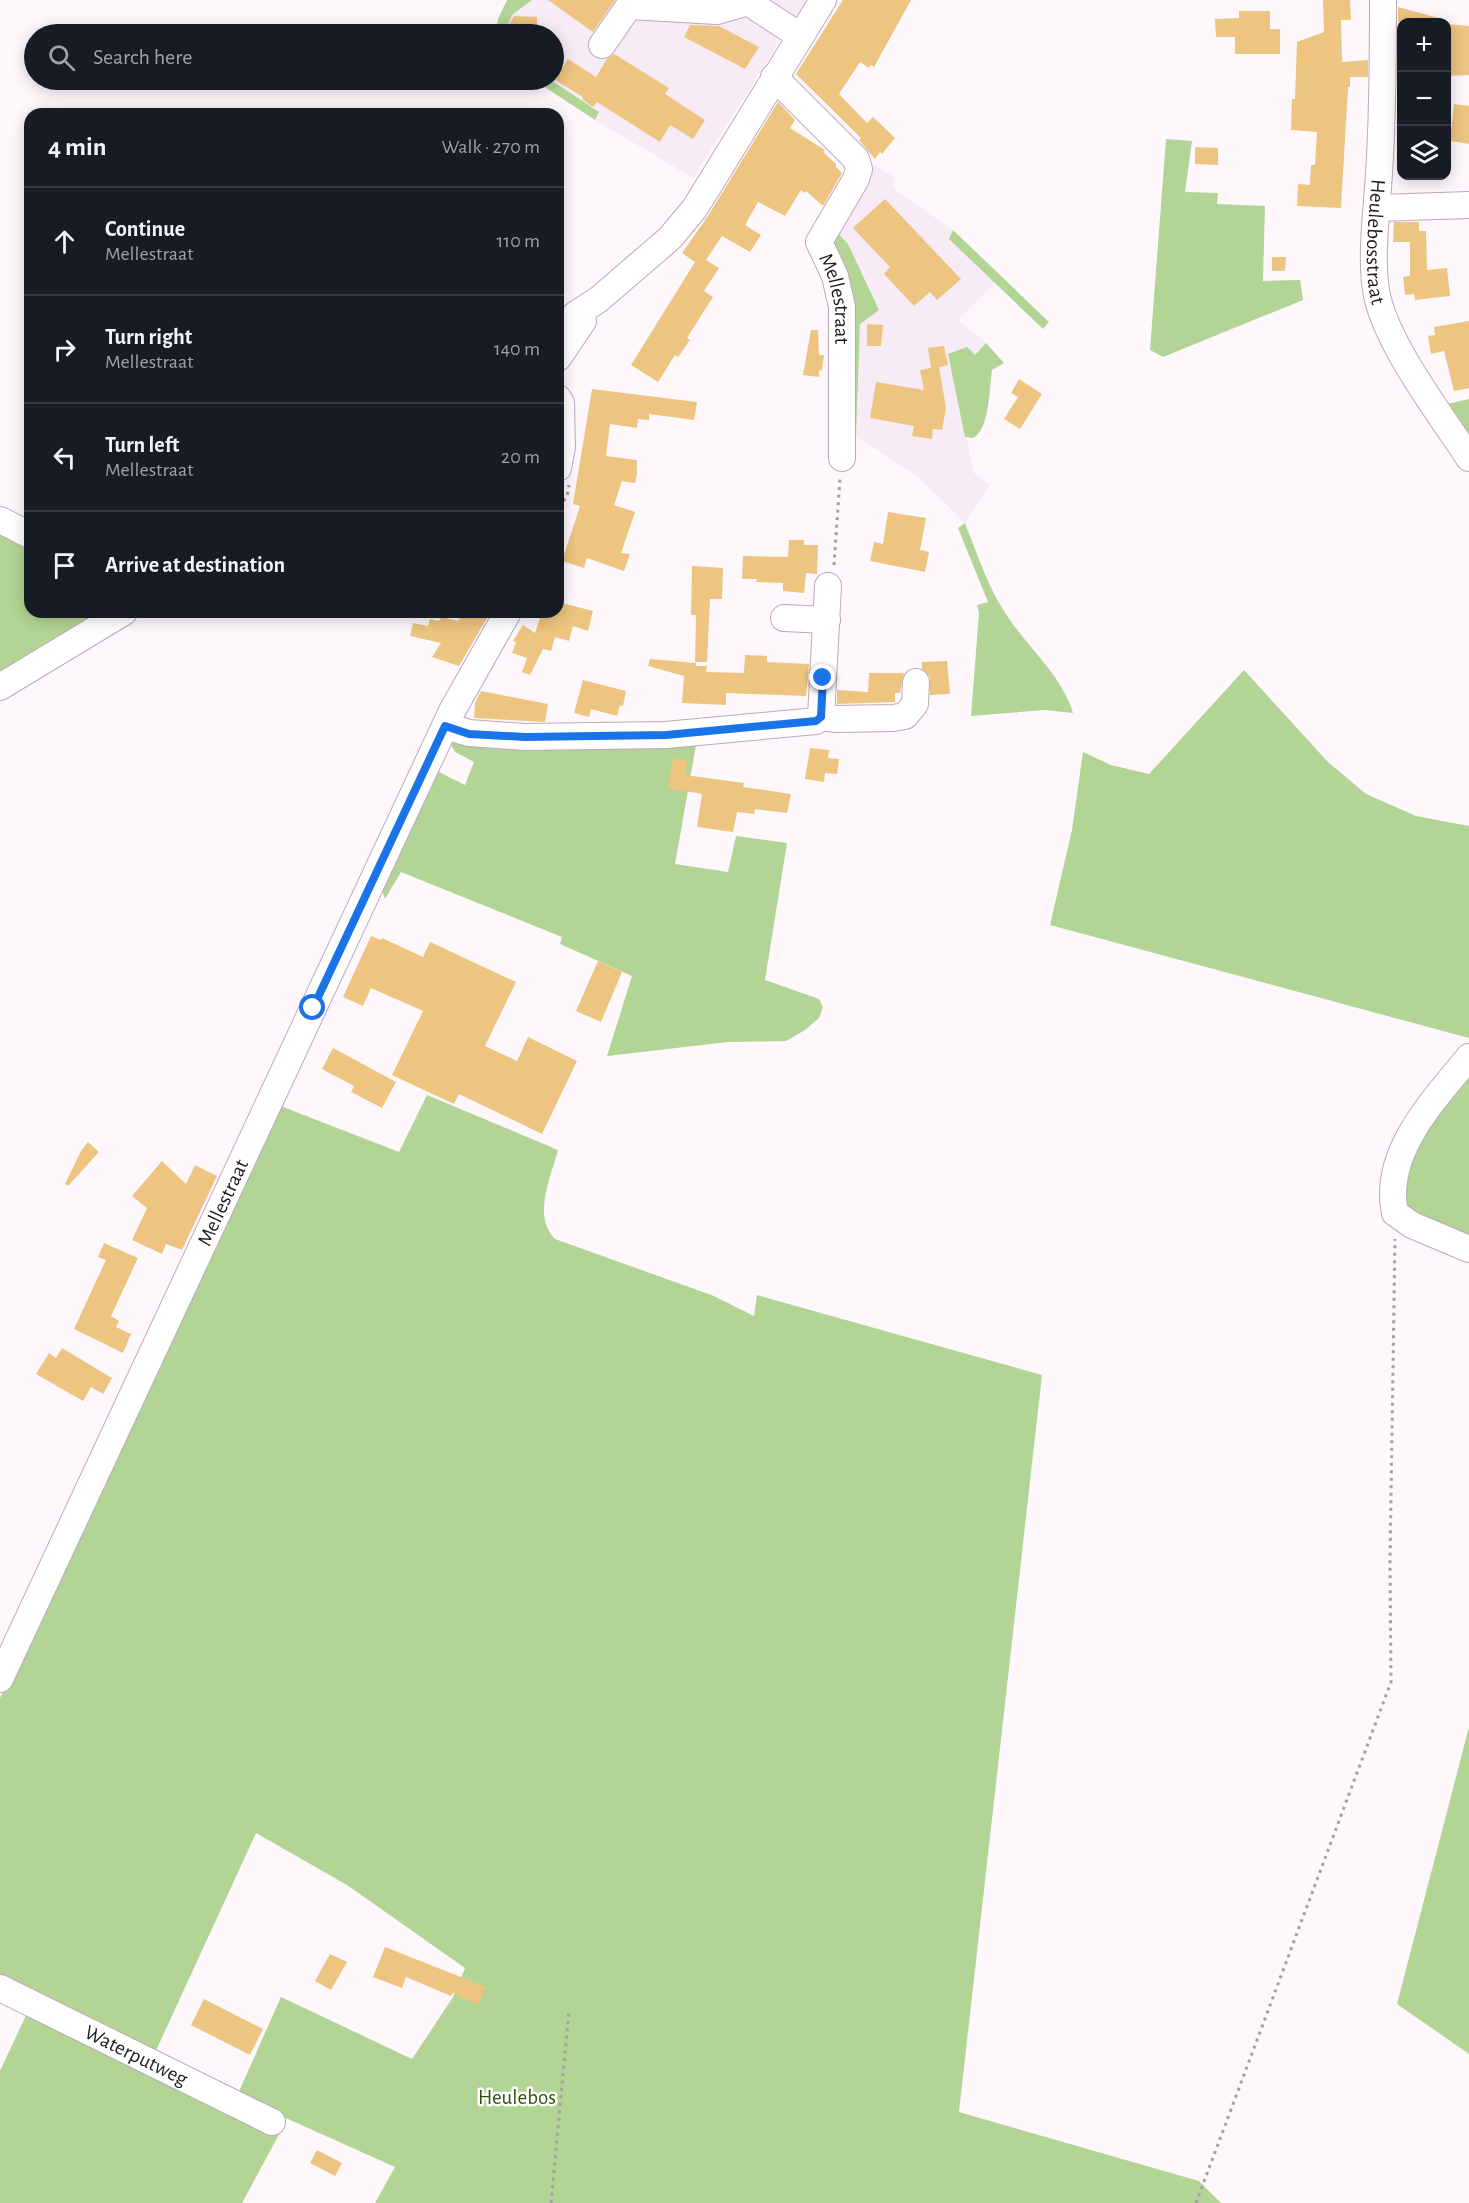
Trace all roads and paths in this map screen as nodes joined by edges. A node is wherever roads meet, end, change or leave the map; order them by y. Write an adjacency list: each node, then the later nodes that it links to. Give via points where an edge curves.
1 (823, 0): 3 (street)
2 (1383, 0): 7 (street, Heulebosstraat)
3 (800, 36): 4 (street, via 748,2 717,11 628,6); 5 (street)
4 (602, 45)
5 (774, 77): 8 (street, via 695,208 670,238); 11 (street, Mellestraat, via 856,159 859,169 819,242 835,276 842,307)
6 (1469, 205): 7 (street)
7 (1378, 208): 12 (street, Heulebosstraat, via 1374,270 1378,300 1397,344)
8 (598, 300): 9 (street); 10 (street)
9 (564, 327)
10 (564, 349)
11 (842, 458): 15 (path, via 833,581)
12 (1469, 458)
13 (0, 520): 14 (street)
14 (24, 532)
15 (828, 586): 19 (street)
16 (114, 618): 21 (street)
17 (505, 618): 23 (street, Mellestraat)
18 (784, 618): 19 (street)
19 (826, 620): 22 (street)
20 (916, 682): 22 (street, via 915,704 905,716)
21 (0, 687)
22 (821, 717): 23 (street, via 816,721 666,735 525,737 469,734)
23 (445, 726): 27 (street, Mellestraat)
24 (1469, 1057): 25 (street, via 1427,1110 1399,1161 1393,1179)
25 (1395, 1213): 26 (street, via 1412,1225); 32 (path, via 1391,1682)
26 (1469, 1249)
27 (0, 1679)
28 (0, 1988): 30 (street, Waterputweg)
29 (569, 2010): 31 (path)
30 (272, 2122)
31 (551, 2203)
32 (1196, 2203)

